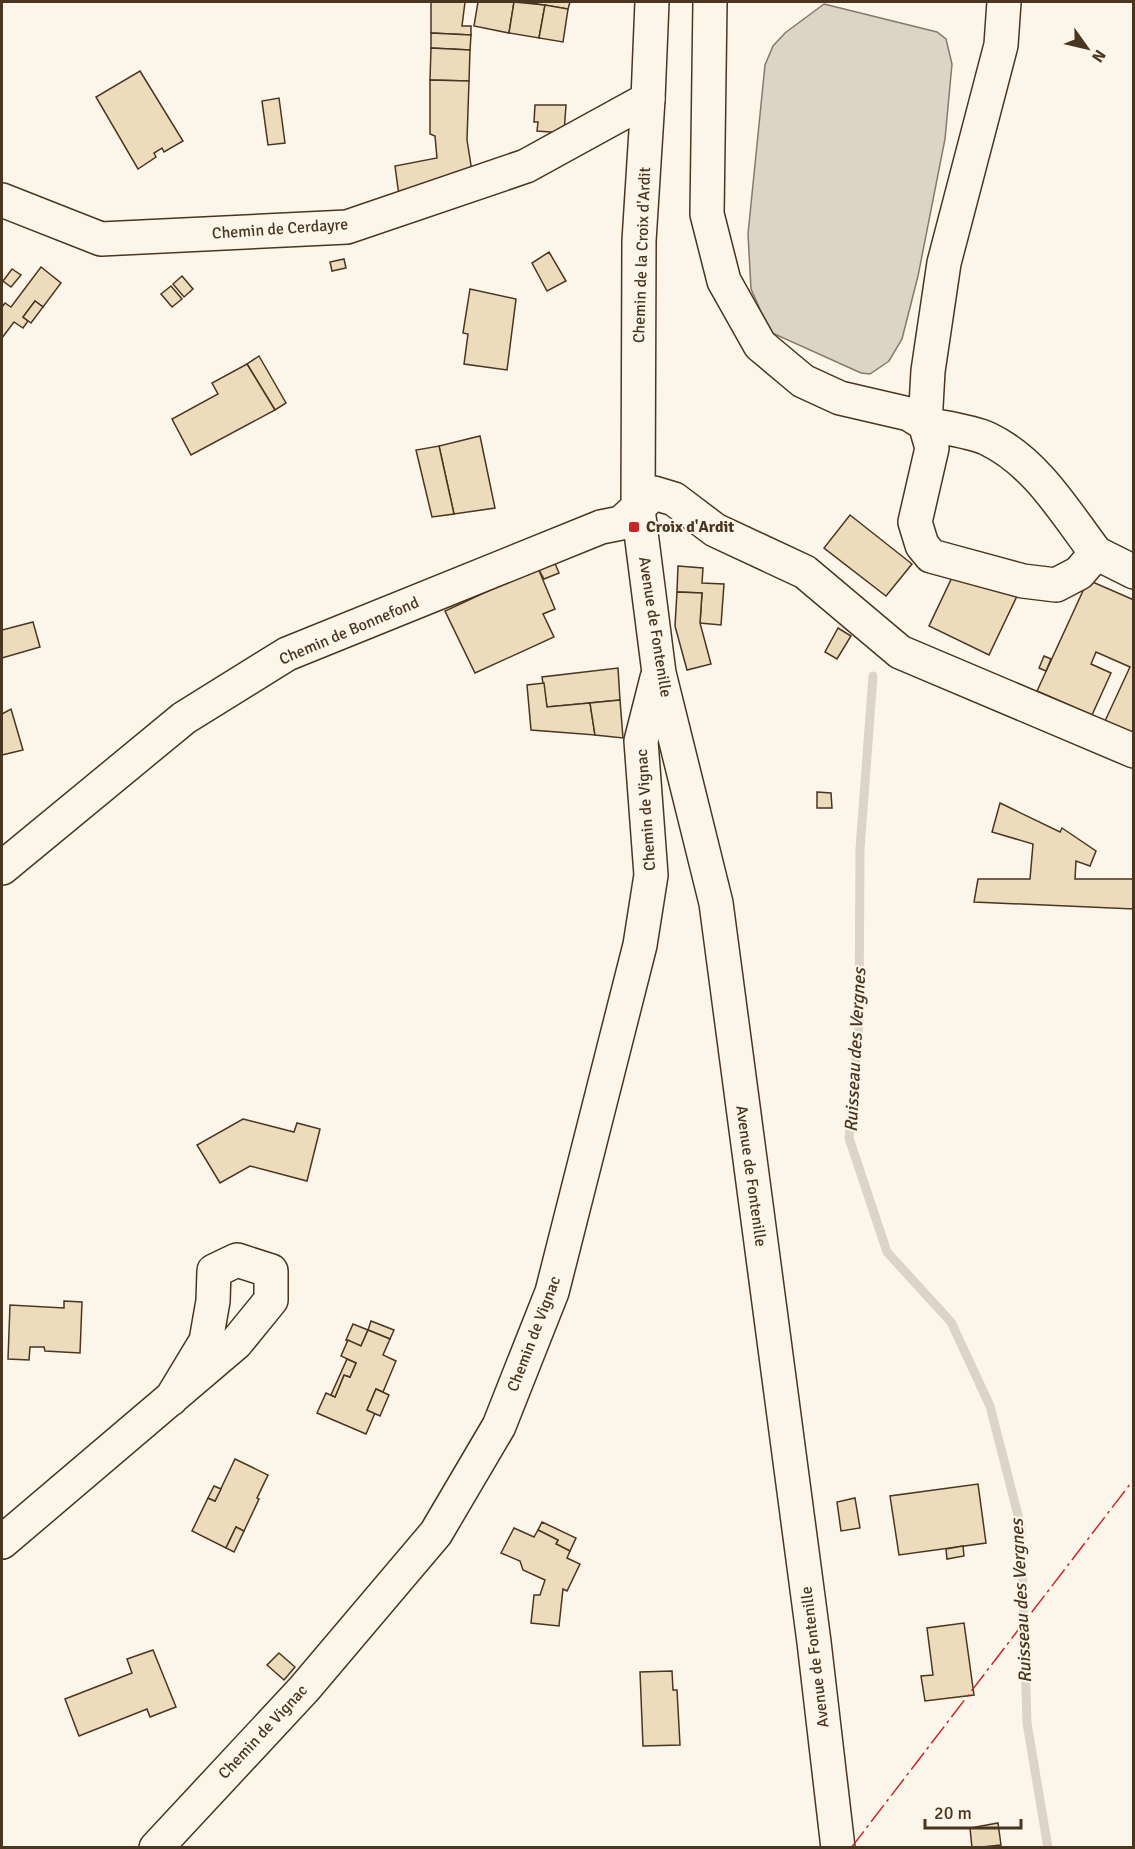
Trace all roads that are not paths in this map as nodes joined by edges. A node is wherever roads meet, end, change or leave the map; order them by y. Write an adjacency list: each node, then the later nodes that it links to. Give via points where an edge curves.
1 (652, 2): 4 (street, Chemin de la Croix d'Ardit)
2 (710, 2): 6 (street, via 707,214 724,281 760,345 803,381 840,398 909,414)
3 (1004, 2): 6 (street, via 1001,45 944,263 928,371)
4 (648, 99): 5 (street, Chemin de Cerdayre, via 526,166 347,227 101,239); 7 (street, Chemin de la Croix d'Ardit, via 639,241)
5 (2, 200)
6 (925, 424): 8 (street, via 986,438 1017,456 1047,487); 8 (street, via 932,448 915,522 922,545 931,556 1023,581 1056,585 1079,573)
7 (638, 509): 10 (street, Avenue de Fontenille); 11 (street, Chemin de Bonnefond, via 654,493 674,499 715,530 805,572 900,652); 12 (street, Chemin de Bonnefond, via 621,524 601,527 287,654 184,718)
8 (1096, 553): 9 (street)
9 (1134, 572)
10 (659, 673): 15 (street, Chemin de Vignac, via 641,741 651,875 640,945 552,1292 499,1426 436,1533 303,1689); 16 (street, Avenue de Fontenille, via 716,903 813,1630)
11 (1134, 751)
12 (2, 868)
13 (171, 1399): 14 (street)
14 (2, 1542)
15 (156, 1848)
16 (837, 1848)

